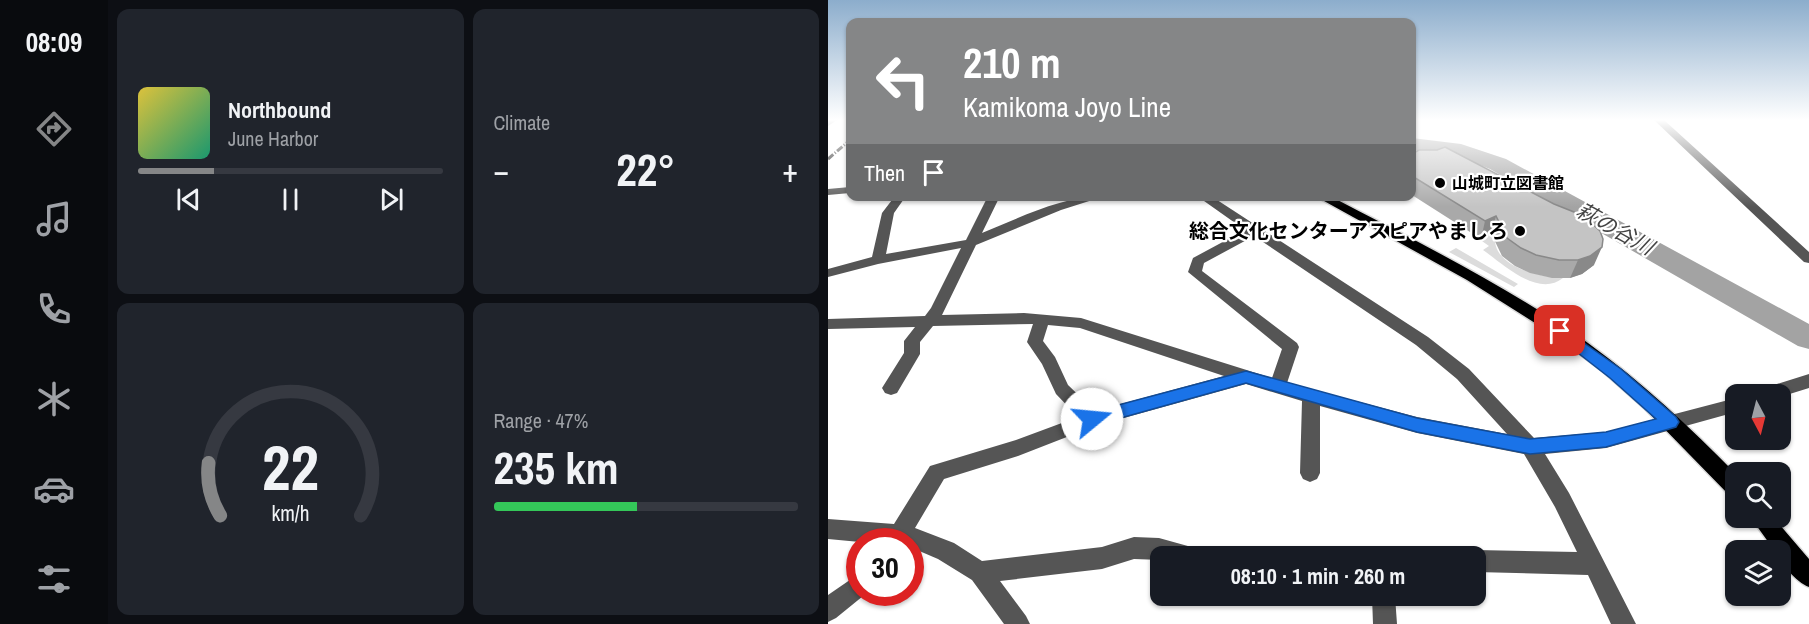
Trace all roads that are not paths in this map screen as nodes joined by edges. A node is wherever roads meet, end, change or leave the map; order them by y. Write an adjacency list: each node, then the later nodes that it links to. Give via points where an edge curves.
1 (1690, 149): 11 (street)
2 (846, 190): 3 (street)
3 (828, 192)
4 (897, 201): 12 (street, via 888,213)
5 (991, 201): 10 (street)
6 (1080, 201): 10 (street)
7 (1209, 201): 9 (street)
8 (1329, 201): 25 (main road, via 1471,277 1560,331 1616,373)
9 (1253, 231): 19 (street, via 1198,261 1195,272 1291,347); 26 (street, via 1422,341 1463,374)
10 (969, 243): 12 (street); 15 (street, via 937,311)
11 (1809, 259)
12 (878, 260): 13 (street)
13 (828, 273)
14 (1042, 319): 15 (street); 17 (street, via 1081,323); 24 (street, via 1035,342 1062,389)
15 (927, 320): 16 (street); 21 (street, via 912,341 912,354)
16 (828, 324)
17 (1246, 377): 19 (street); 24 (street)
18 (1809, 381): 20 (street)
19 (1278, 385): 22 (street)
20 (1791, 387)
21 (891, 388)
22 (1311, 396): 26 (street, via 1417,425); 27 (street)
23 (1725, 408): 25 (street)
24 (1092, 419): 29 (street, via 1018,448 937,472)
25 (1670, 422): 26 (street, via 1606,440); 28 (main road)
26 (1530, 447): 36 (street)
27 (1310, 473)
28 (1725, 477)
29 (909, 528)
30 (1769, 528): 38 (main road)
31 (828, 529): 32 (street)
32 (846, 531)
33 (924, 544): 37 (street, via 946,551)
34 (1150, 549): 37 (street)
35 (1486, 561): 36 (street)
36 (1595, 564): 44 (street)
37 (980, 572): 42 (street)
38 (1809, 576)
39 (846, 595): 41 (street)
40 (1384, 606): 43 (street)
41 (828, 610)
42 (1018, 624)
43 (1385, 624)
44 (1624, 624)

